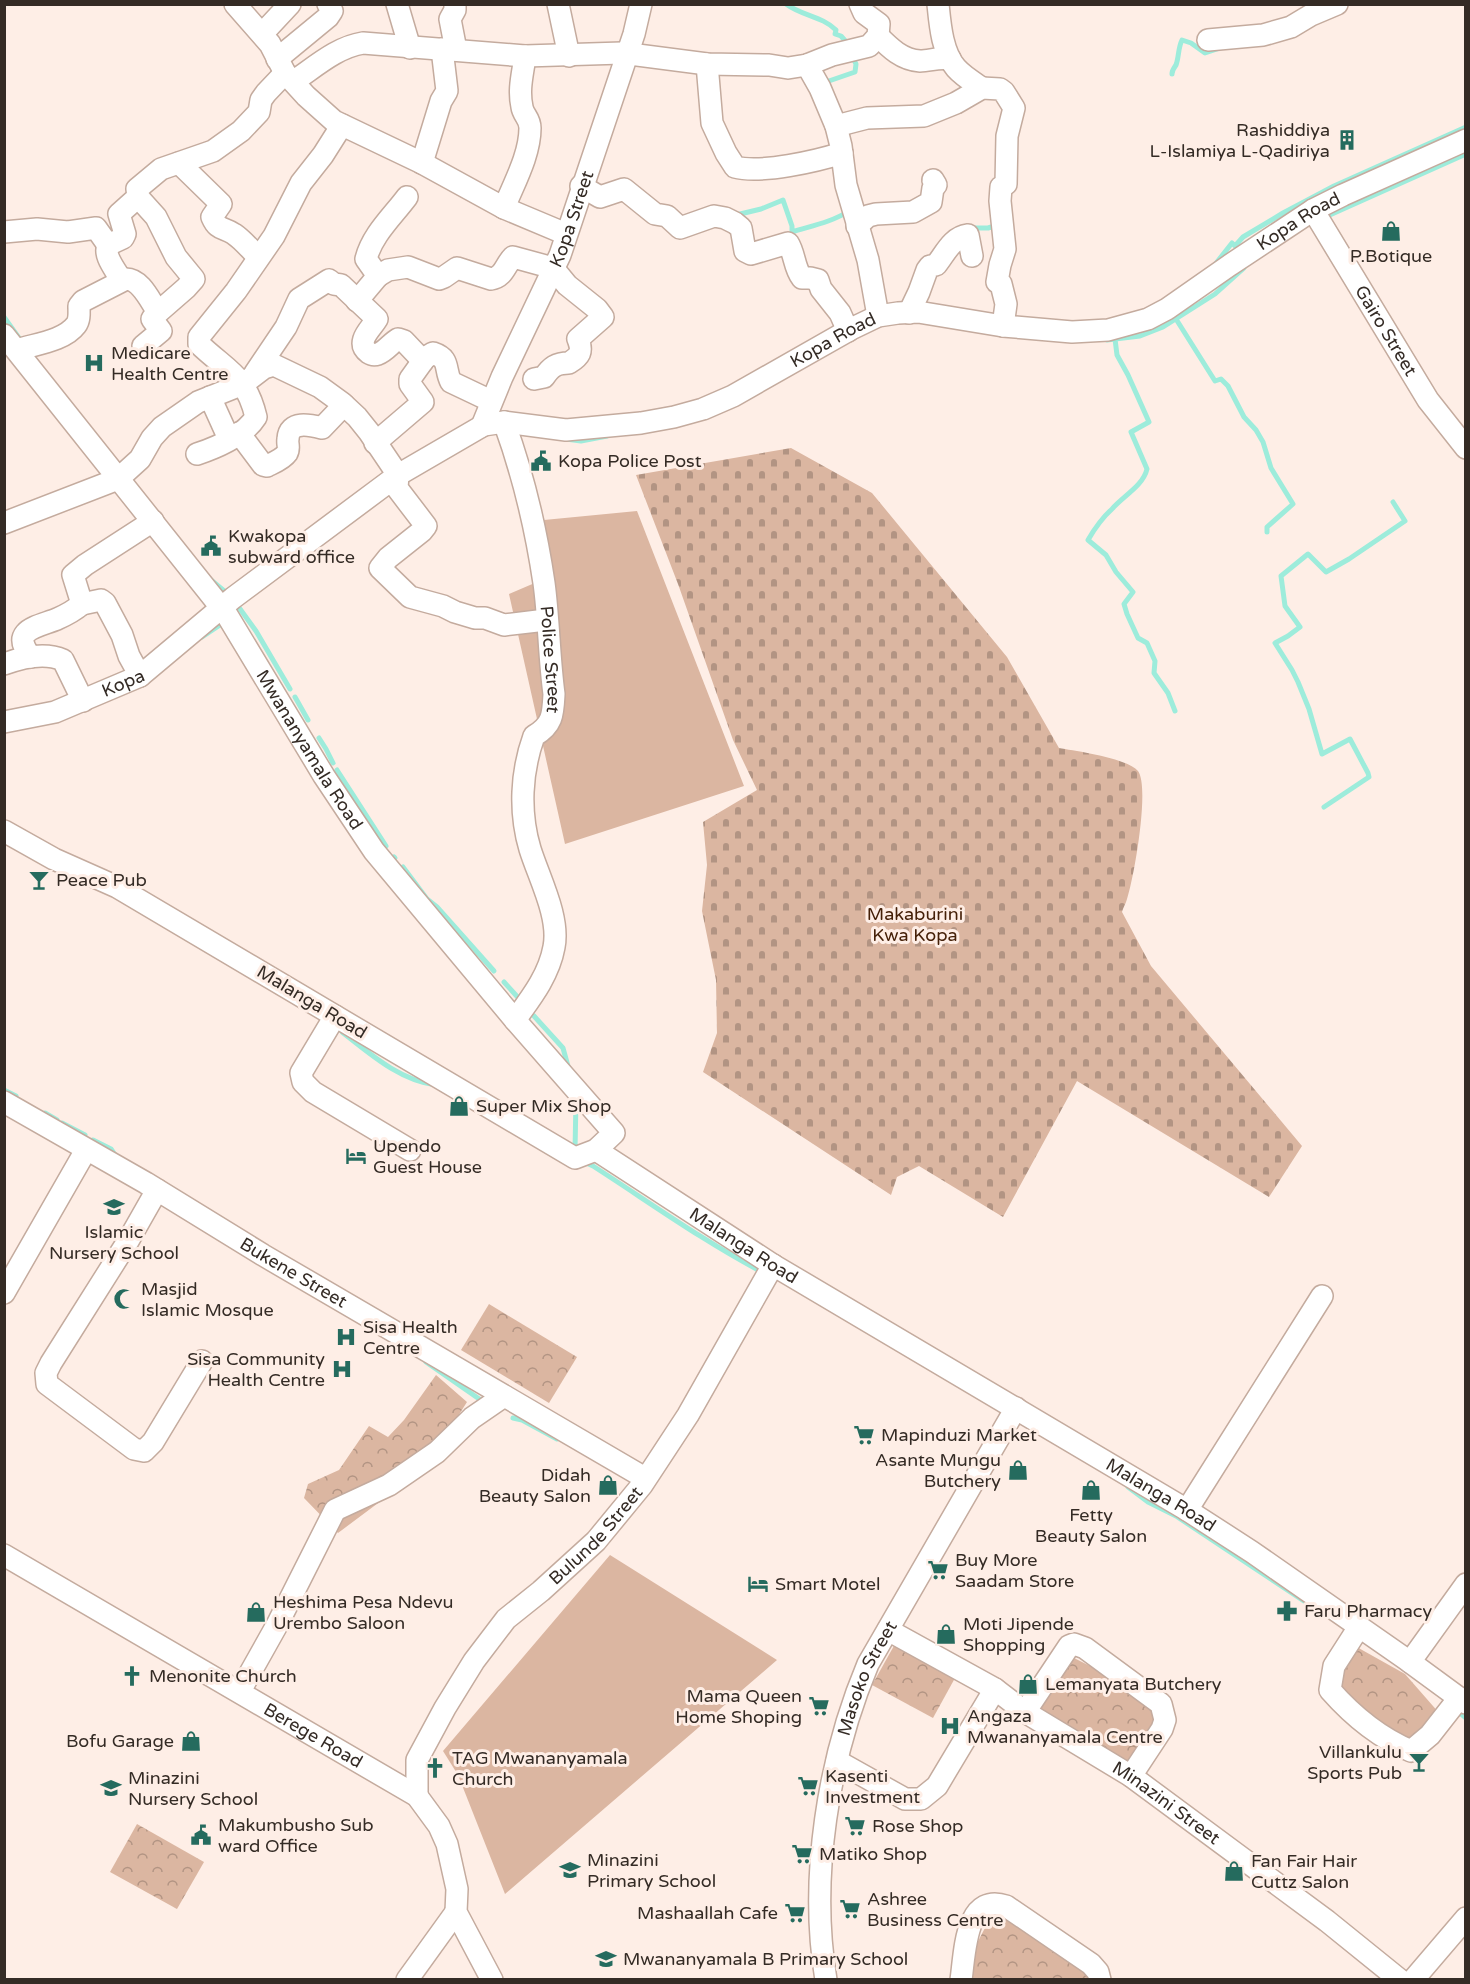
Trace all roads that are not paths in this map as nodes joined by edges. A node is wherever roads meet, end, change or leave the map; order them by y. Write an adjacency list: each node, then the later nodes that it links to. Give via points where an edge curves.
1 (236, 4): 11 (street)
2 (290, 4): 11 (street)
3 (328, 4): 22 (street, via 332,12)
4 (397, 4): 14 (street)
5 (455, 4): 15 (street, via 450,19)
6 (558, 4): 18 (street)
7 (641, 4): 16 (street, Kopa Street)
8 (860, 4): 12 (street, via 864,13 879,24)
9 (938, 4): 19 (street)
10 (1337, 4): 13 (street, via 1291,27 1263,35)
11 (262, 34): 22 (street)
12 (878, 36): 19 (street, via 907,58); 21 (street, via 869,46)
13 (1208, 40)
14 (410, 48): 15 (street); 22 (street, via 376,43 351,45 327,58)
15 (449, 50): 17 (street); 29 (street, via 447,91)
16 (627, 54): 18 (street); 20 (street); 31 (street, Kopa Street)
17 (525, 56): 18 (street); 34 (street, via 520,93 522,108 529,119 529,137)
18 (569, 56)
19 (950, 59): 23 (street)
20 (707, 64): 21 (street, via 788,68); 27 (street, via 712,123 735,166 778,167)
21 (807, 65): 25 (street)
22 (285, 71): 24 (street, via 315,105); 28 (street, via 261,100 259,112 241,131 213,151)
23 (982, 88): 25 (street, via 924,116 867,118); 49 (street, via 1000,88 1014,108 1006,135 1006,184 999,197 1005,249 997,282 1006,304)
24 (342, 126): 29 (street); 41 (street, via 301,183 274,236)
25 (836, 126): 27 (street)
26 (1466, 140): 35 (street, Kopa Road)
27 (842, 153): 36 (street)
28 (179, 163): 32 (street, via 152,176 137,189); 41 (street, via 221,204 212,217 215,224 237,236)
29 (422, 163): 34 (street)
30 (933, 180): 36 (street, via 936,185 931,202 913,212 868,216)
31 (581, 186): 38 (street, Kopa Street); 50 (street, via 600,197 624,189 680,228 714,216 725,218 741,228 746,251 751,254 788,243 800,276 818,280)
32 (138, 197): 39 (street, via 118,214 125,236); 46 (street, via 156,217 176,257 194,279)
33 (407, 197): 43 (street, via 369,249 366,259)
34 (504, 207): 38 (street)
35 (1313, 210): 49 (street, Kopa Road, via 1149,319 1099,331); 63 (street, Gairo Street, via 1428,400)
36 (857, 226): 48 (street)
37 (4, 231): 39 (street, via 68,232 96,228)
38 (566, 234): 42 (street, Kopa Street)
39 (108, 245): 44 (street, via 107,255)
40 (972, 256): 47 (street, via 968,235 950,245 936,266 927,270)
41 (258, 257): 55 (street, via 198,341)
42 (554, 268): 43 (street, via 513,257 501,276 495,278 457,268 436,278 408,267); 54 (street, via 603,317 578,339 580,355); 57 (street, Kopa Street)
43 (378, 276): 45 (street)
44 (121, 280): 46 (street, via 134,280); 51 (street, via 83,301 77,324 68,332 44,344)
45 (357, 301): 53 (street, via 377,319 363,340 368,352 379,354 398,339); 55 (street, via 341,285 329,280 304,294)
46 (158, 312): 52 (street, via 152,319 161,331)
47 (909, 312): 48 (street, Kopa Road); 49 (street, Kopa Road)
48 (878, 316): 50 (street, Kopa Road)
49 (1003, 326)
50 (848, 331): 59 (street, Kopa Road, via 733,396 674,417 566,430)
51 (11, 343): 66 (street, Mwananyamala Road)
52 (143, 346)
53 (423, 360): 57 (street, via 433,353 438,355 446,362 451,382); 62 (street, via 410,379 423,402)
54 (534, 379)
55 (248, 380): 56 (street); 58 (street, via 274,365 320,387); 61 (street, via 256,417)
56 (210, 397): 61 (street); 66 (street, via 162,427 140,459)
57 (491, 401): 60 (street, Kopa Street)
58 (344, 405): 61 (street, via 322,428 308,424 293,427 286,454 267,466); 62 (street)
59 (504, 422): 60 (street, Kopa Road); 71 (street, Police Street, via 537,540)
60 (482, 426): 65 (street, Kopa Road)
61 (234, 436): 64 (street)
62 (375, 443): 65 (street)
63 (1466, 448)
64 (197, 454)
65 (398, 475): 70 (street, Kopa Road); 71 (street, via 397,488 426,526 380,568 403,592 504,626)
66 (118, 479): 67 (street, Mwananyamala Road); 68 (street)
67 (153, 521): 69 (street, via 73,575); 70 (street, Mwananyamala Road)
68 (4, 524)
69 (82, 604): 72 (street, via 27,630 22,644); 74 (street, via 101,600 105,603)
70 (222, 609): 74 (street, Kopa); 79 (street, Mwananyamala Road, via 374,851)
71 (546, 620): 79 (street, Police Street, via 553,708 546,729 534,736 526,758 523,792 524,824 551,909 555,946 537,991)
72 (31, 657): 73 (street); 75 (street, via 53,656 63,660)
73 (4, 664)
74 (140, 676): 75 (street, Kopa)
75 (83, 701): 76 (street, Kopa, via 55,712)
76 (4, 722)
77 (4, 831): 78 (street, Malanga Road, via 54,860 117,887)
78 (335, 1016): 82 (street, via 301,1073 303,1082 313,1092); 83 (street, Malanga Road, via 575,1158)
79 (515, 1020): 83 (street, Mwananyamala Road, via 614,1133)
80 (4, 1102): 81 (street, Bukene Street)
81 (86, 1150): 84 (street, Bukene Street); 86 (street)
82 (410, 1150)
83 (596, 1150): 85 (street, Malanga Road)
84 (157, 1190): 88 (street, via 51,1363 46,1372 47,1384 134,1449 144,1451); 89 (street, Bukene Street)
85 (773, 1265): 90 (street, Malanga Road); 91 (street, Bulunde Street, via 688,1415)
86 (4, 1293)
87 (1322, 1296): 92 (street)
88 (202, 1361)
89 (504, 1396): 91 (street, Bukene Street); 99 (street, via 472,1418 437,1452 389,1485 335,1510)
90 (1016, 1408): 92 (street, Malanga Road); 96 (street, Masoko Street)
91 (645, 1478): 104 (street, Bulunde Street, via 596,1541 506,1619 474,1661 417,1760)
92 (1187, 1510): 95 (street, Malanga Road)
93 (4, 1555): 99 (street, Berege Road)
94 (1466, 1584): 97 (street)
95 (1359, 1627): 97 (street, Malanga Road); 100 (street, via 1334,1666 1330,1690 1366,1724 1411,1751)
96 (888, 1630): 98 (street, Minazini Street); 102 (street, Masoko Street, via 856,1692)
97 (1410, 1662): 100 (street, Malanga Road)
98 (994, 1689): 101 (street, Minazini Street); 102 (street, via 937,1786 921,1799 905,1799)
99 (240, 1691): 104 (street, Berege Road)
100 (1462, 1701)
101 (1025, 1712): 103 (street, Minazini Street); 103 (street, via 1069,1646 1085,1648 1161,1704 1165,1720 1162,1729)
102 (837, 1761): 109 (street, Masoko Street, via 819,1872 820,1945)
103 (1131, 1776): 112 (street, Minazini Street)
104 (417, 1796): 105 (street, Berege Road, via 447,1844 457,1889)
105 (456, 1912): 107 (street); 108 (street, Berege Road)
106 (1463, 1927): 113 (street)
107 (407, 1980)
108 (492, 1980)
109 (826, 1980)
110 (961, 1980): 111 (street, via 972,1919 978,1910 992,1903 1006,1906 1091,1964)
111 (1100, 1980)
112 (1400, 1980)
113 (1413, 1980)

